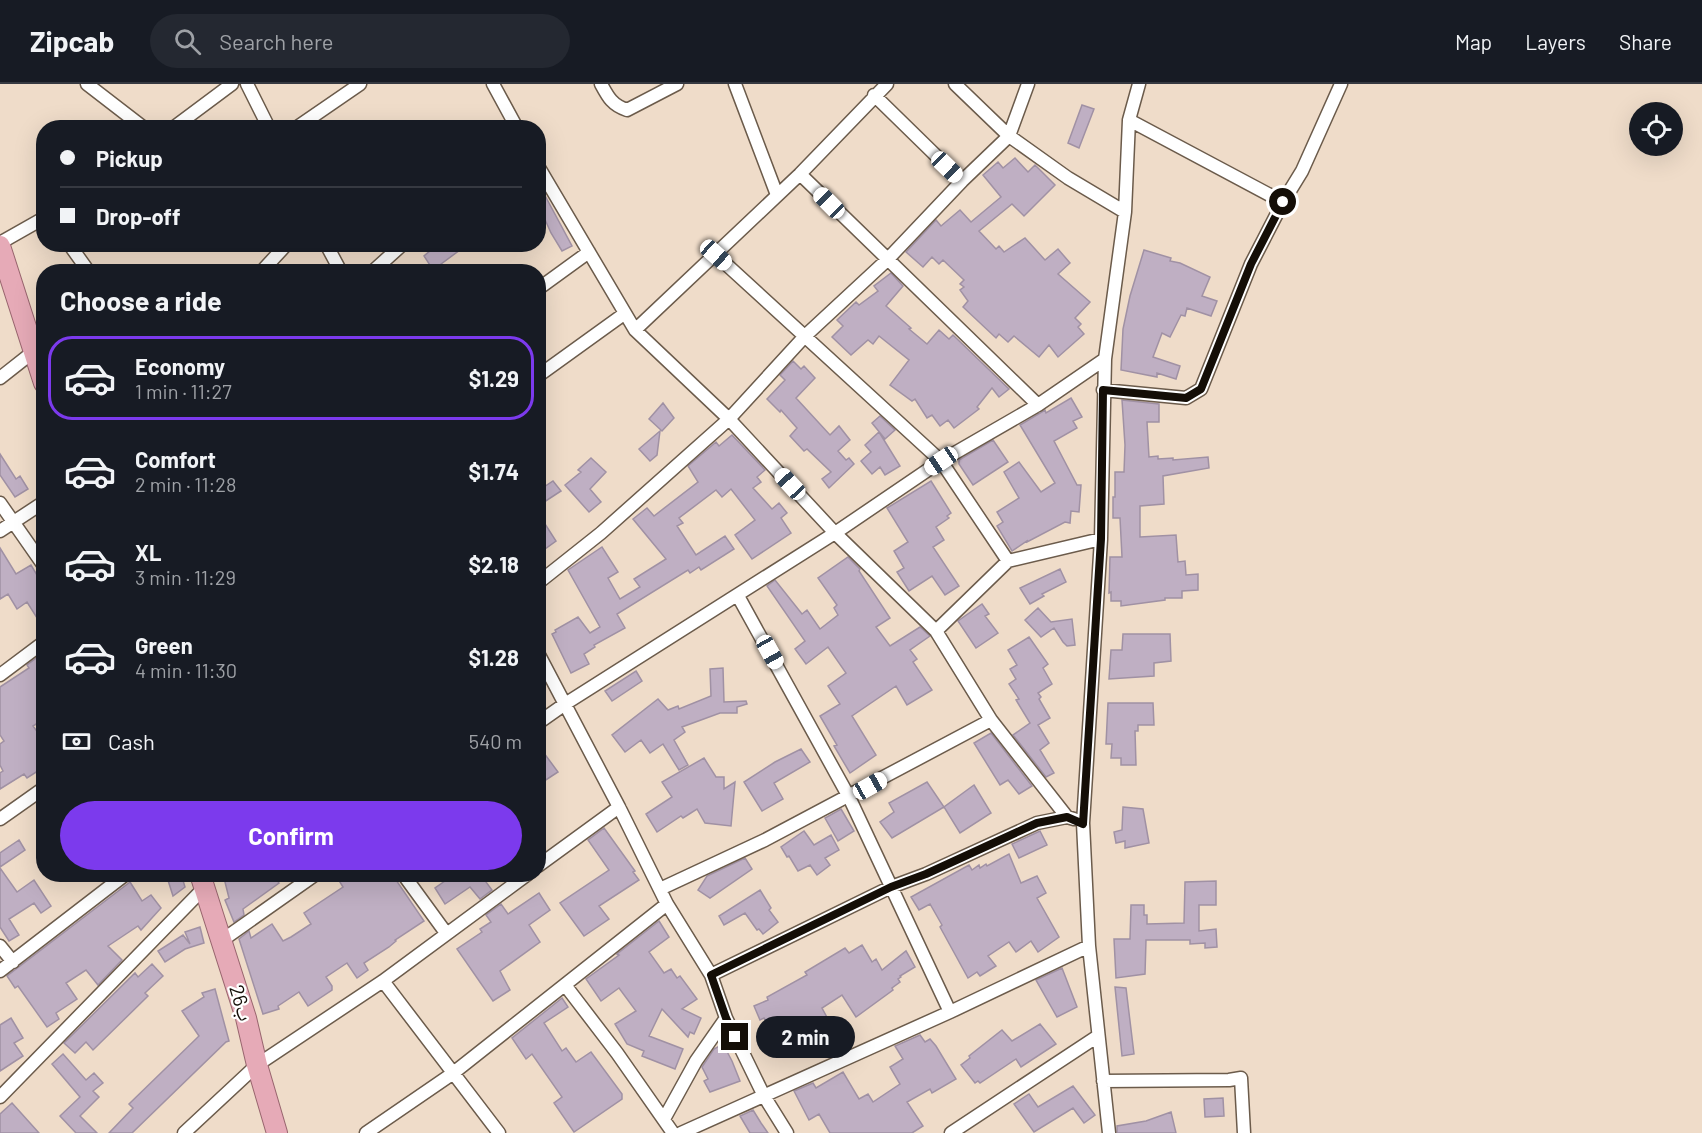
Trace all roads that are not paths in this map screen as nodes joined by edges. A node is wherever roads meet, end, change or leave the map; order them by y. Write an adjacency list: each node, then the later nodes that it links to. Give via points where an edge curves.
1 (87, 84): 15 (street)
2 (232, 84): 16 (street)
3 (247, 84): 17 (street)
4 (360, 84): 18 (street)
5 (493, 84): 19 (street)
6 (601, 84): 7 (street, via 609,99 627,110)
7 (677, 84)
8 (735, 84): 25 (street)
9 (887, 84): 14 (street)
10 (955, 84): 21 (street)
11 (1028, 84): 21 (street)
12 (1139, 84): 20 (street)
13 (1341, 84): 26 (street, via 1302,171)
14 (874, 95): 22 (street); 24 (street)
15 (134, 120)
16 (185, 120)
17 (265, 120)
18 (308, 120)
19 (513, 120)
20 (1130, 120): 26 (street); 27 (street)
21 (1009, 136): 24 (street); 27 (street)
22 (800, 174): 25 (street); 34 (street)
23 (546, 179): 32 (street)
24 (962, 181): 34 (street)
25 (777, 195): 33 (street)
26 (1283, 202): 46 (street, via 1251,264 1201,389 1186,398)
27 (1125, 212): 42 (street)
28 (36, 224): 29 (street)
29 (1, 252): 41 (highway)
30 (280, 252): 35 (street)
31 (394, 252): 36 (street)
32 (589, 252): 37 (street); 38 (street)
33 (716, 255): 39 (street); 40 (street)
34 (887, 260): 40 (street); 47 (street)
35 (269, 264)
36 (381, 264)
37 (546, 283)
38 (624, 314): 39 (street); 44 (street)
39 (635, 330): 48 (street)
40 (805, 336): 48 (street); 49 (street)
41 (36, 357)
42 (1105, 359): 46 (street); 47 (street)
43 (36, 370): 45 (street)
44 (546, 370)
45 (0, 378)
46 (1103, 390): 55 (street)
47 (1038, 405): 49 (street)
48 (729, 419): 54 (street); 58 (street, via 602,533)
49 (941, 461): 54 (street); 57 (street)
50 (0, 503): 52 (street)
51 (36, 507): 52 (street)
52 (14, 521): 53 (street); 56 (street)
53 (0, 531)
54 (836, 534): 59 (street); 60 (street)
55 (1101, 539): 57 (street); 72 (street)
56 (36, 554)
57 (1008, 561): 60 (street)
58 (546, 577)
59 (738, 596): 64 (street); 68 (street)
60 (936, 631): 66 (street)
61 (36, 648): 63 (street)
62 (546, 668): 64 (street)
63 (0, 675)
64 (565, 704): 65 (street); 69 (street)
65 (546, 717)
66 (991, 720): 68 (street); 70 (street)
67 (36, 794): 71 (street)
68 (849, 797): 80 (street); 81 (street)
69 (620, 807): 73 (street); 81 (street)
70 (1067, 817): 72 (street); 80 (street, via 1037,823)
71 (0, 819)
72 (1083, 824): 86 (street)
73 (546, 860)
74 (116, 882): 87 (street)
75 (201, 882): 99 (street)
76 (202, 882): 84 (highway, 26ب)
77 (305, 882): 84 (street)
78 (408, 882): 83 (street)
79 (517, 882): 83 (street)
80 (891, 887): 89 (street); 92 (street)
81 (660, 889): 82 (street)
82 (667, 904): 89 (street); 91 (street)
83 (446, 933): 90 (street)
84 (221, 941): 95 (highway, 26ب, via 246,1018)
85 (0, 946): 87 (street)
86 (1089, 946): 92 (street); 94 (street)
87 (13, 962): 88 (street)
88 (0, 970)
89 (711, 975): 93 (street)
90 (383, 981): 95 (street); 96 (street)
91 (565, 985): 96 (street); 100 (street)
92 (950, 1012): 98 (street)
93 (726, 1018): 98 (street); 100 (street, via 696,1061)
94 (1098, 1036): 97 (street); 108 (street)
95 (256, 1065): 101 (street); 102 (highway, 26ب)
96 (452, 1074): 103 (street); 104 (street)
97 (1103, 1081): 109 (street); 110 (street, via 1241,1078)
98 (764, 1096): 106 (street); 107 (street)
99 (0, 1097)
100 (664, 1119): 105 (street)
101 (184, 1133)
102 (277, 1133)
103 (366, 1133)
104 (499, 1133)
105 (673, 1133)
106 (681, 1133)
107 (787, 1133)
108 (951, 1133)
109 (1109, 1133)
110 (1244, 1133)

